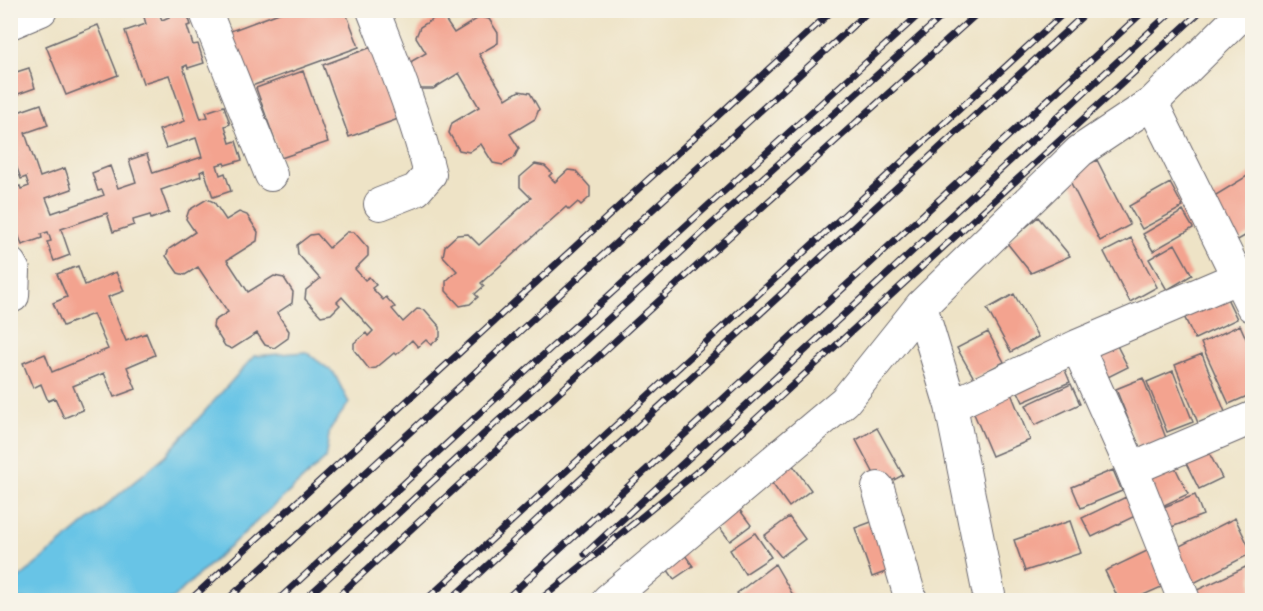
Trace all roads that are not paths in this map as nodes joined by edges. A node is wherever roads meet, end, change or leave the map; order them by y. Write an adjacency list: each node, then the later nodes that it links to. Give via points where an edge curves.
1 (41, 10): 5 (street)
2 (205, 10): 7 (street)
3 (373, 10): 8 (street, via 430,174 416,190)
4 (1246, 10): 6 (street)
5 (10, 23)
6 (1152, 103): 9 (street); 12 (street, via 1080,151)
7 (271, 175)
8 (380, 204)
9 (1240, 260): 13 (street); 14 (street)
10 (10, 264): 11 (street, via 14,271)
11 (10, 297)
12 (921, 306): 15 (street); 19 (street, via 845,401)
13 (1252, 306)
14 (1077, 346): 15 (street); 17 (street)
15 (951, 406): 21 (street)
16 (1252, 418): 17 (street)
17 (1132, 469): 22 (street)
18 (878, 488): 20 (street)
19 (608, 600)
20 (911, 600)
21 (990, 600)
22 (1184, 600)

